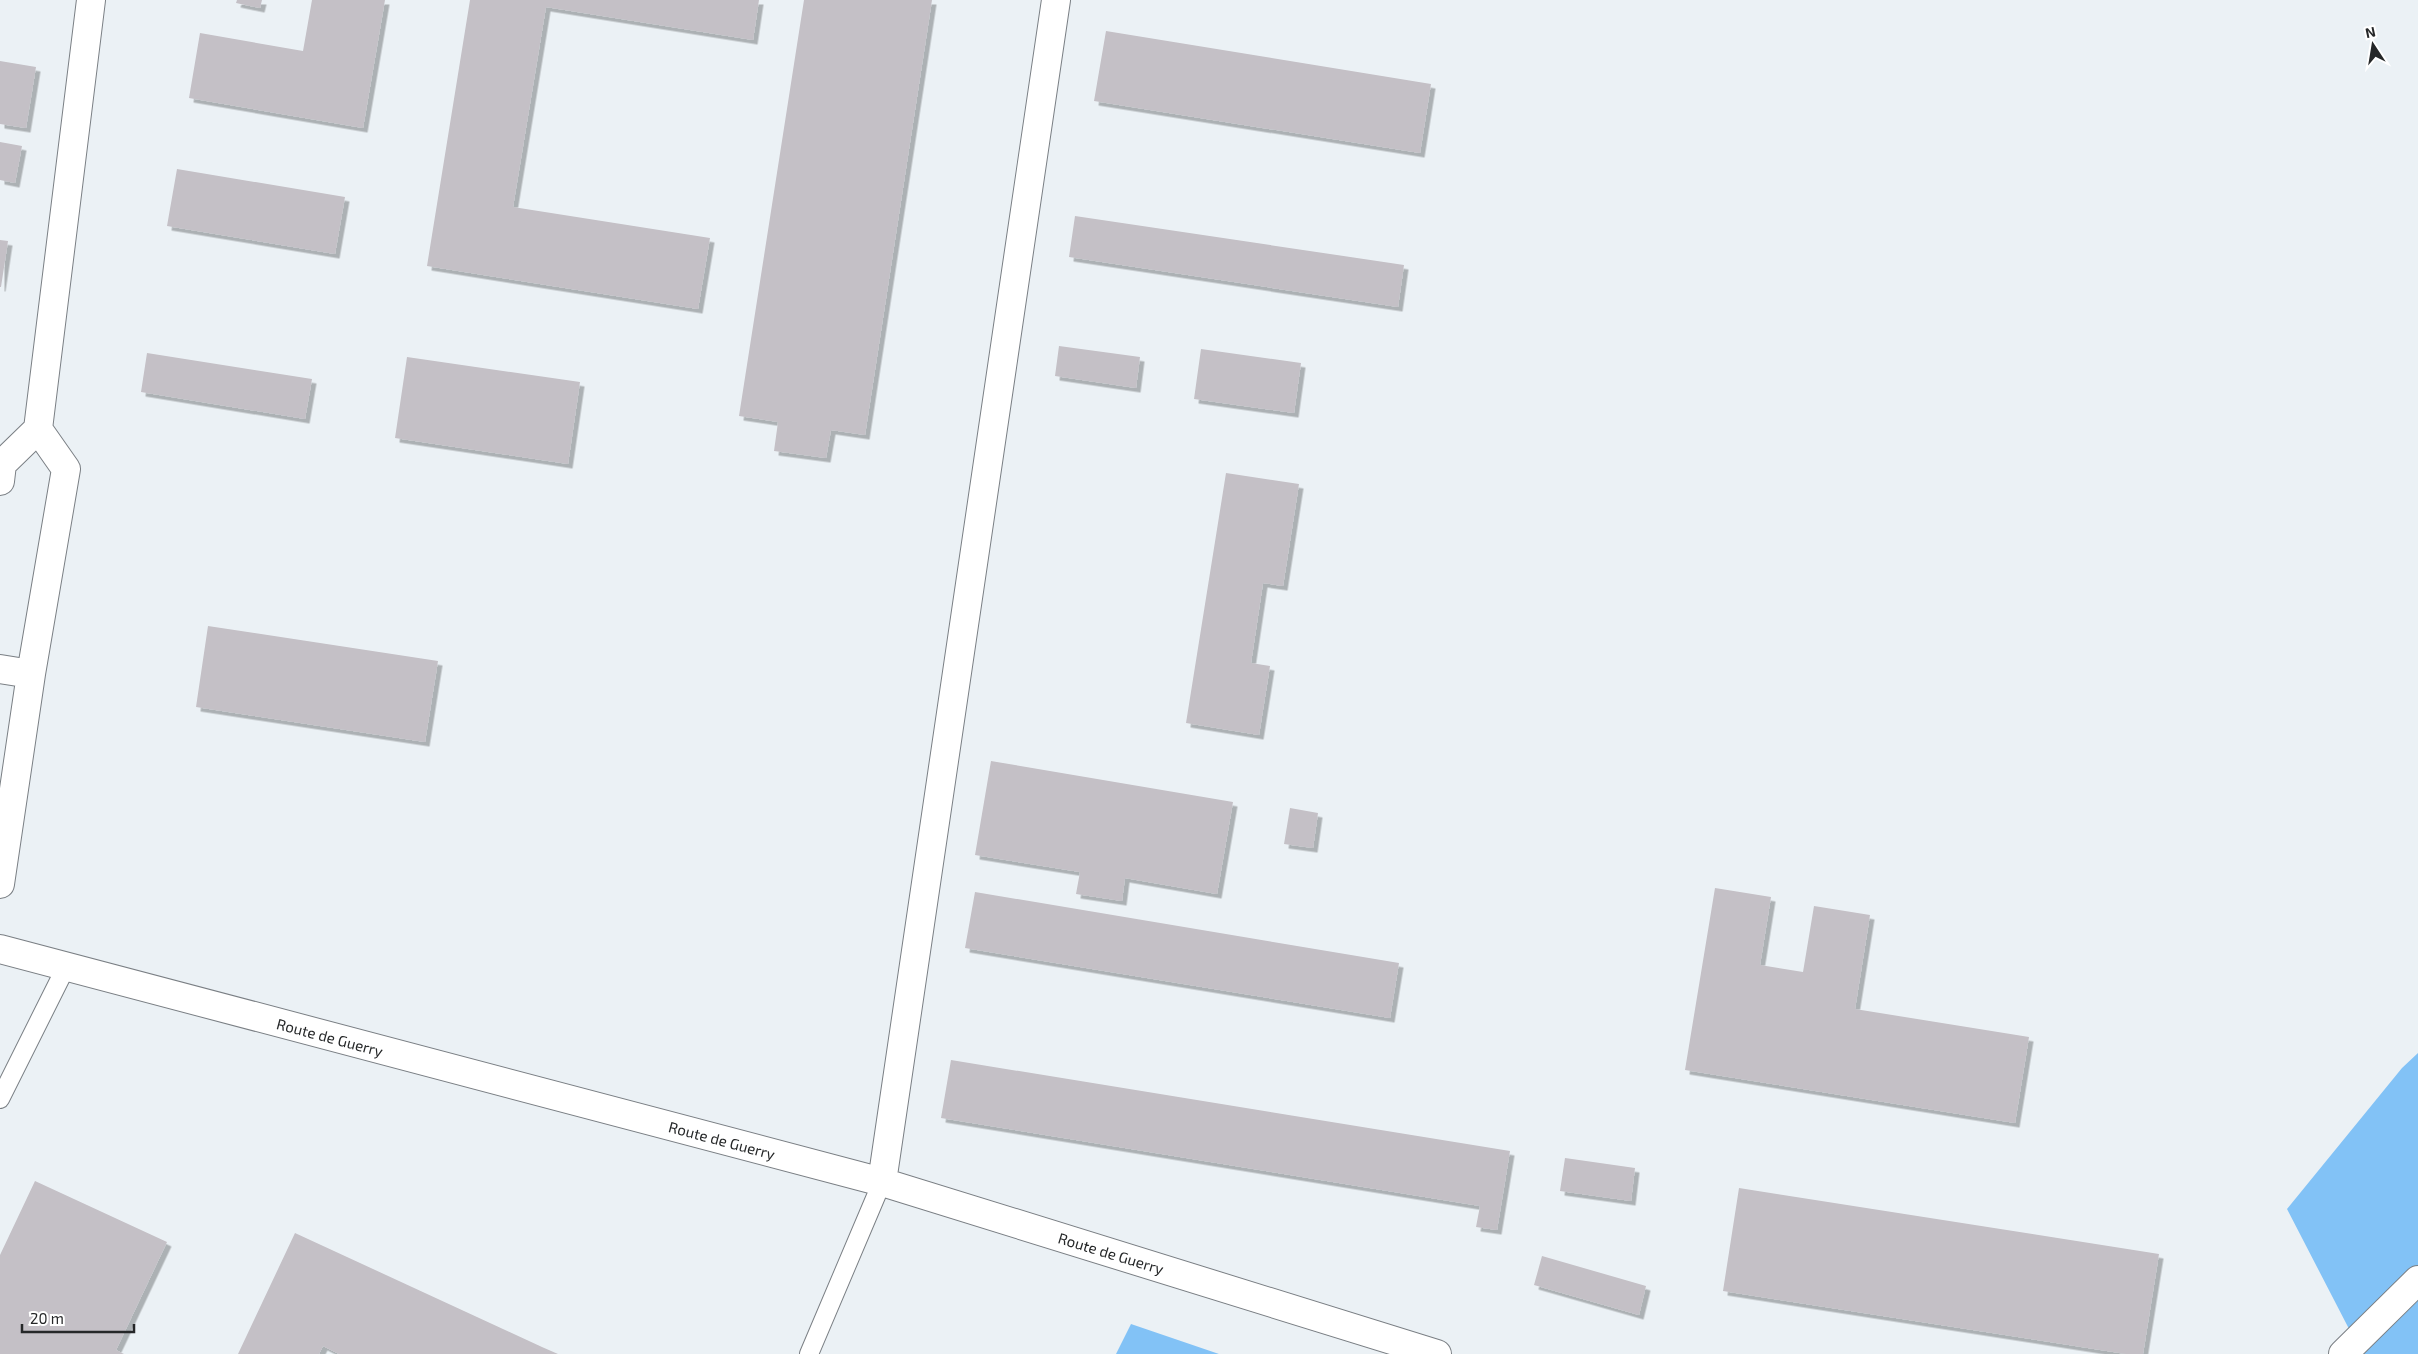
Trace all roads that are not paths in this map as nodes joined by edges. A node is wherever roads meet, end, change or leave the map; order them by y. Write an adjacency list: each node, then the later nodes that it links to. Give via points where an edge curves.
1 (91, 0): 3 (street)
2 (1056, 0): 11 (street)
3 (38, 429): 4 (street, via 2,464); 6 (street, via 66,469)
4 (0, 481)
5 (0, 669): 6 (street)
6 (30, 674): 7 (street)
7 (0, 884)
8 (0, 949): 9 (street, Route de Guerry)
9 (66, 967): 10 (lane); 11 (street, Route de Guerry)
10 (0, 1099)
11 (882, 1182): 13 (lane); 14 (street, Route de Guerry)
12 (2418, 1280): 15 (street)
13 (809, 1354)
14 (1437, 1354)
15 (2344, 1354)

